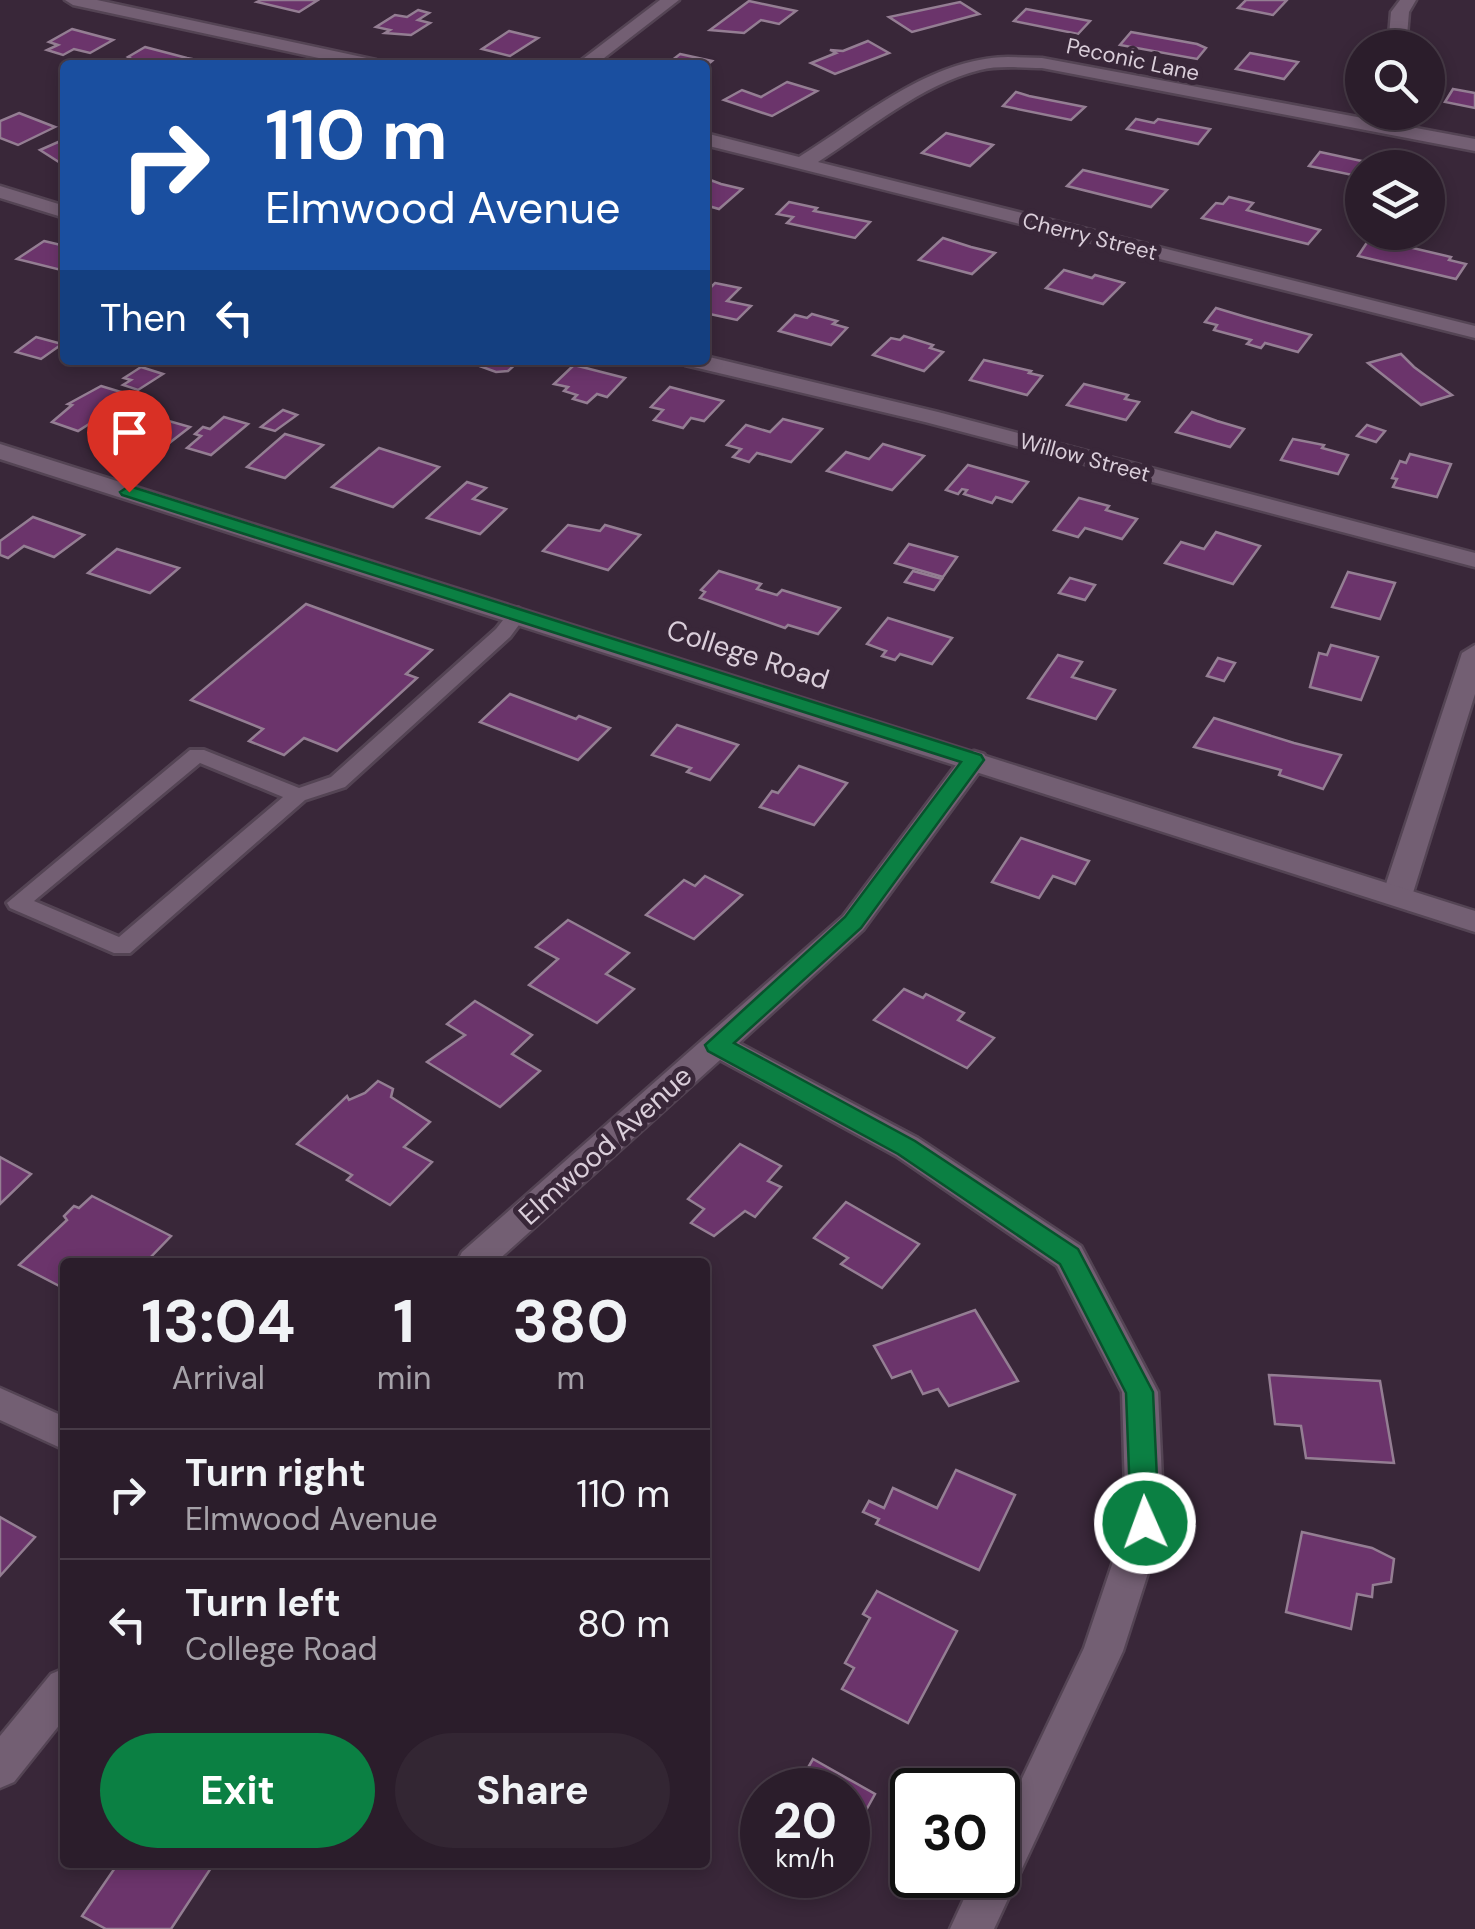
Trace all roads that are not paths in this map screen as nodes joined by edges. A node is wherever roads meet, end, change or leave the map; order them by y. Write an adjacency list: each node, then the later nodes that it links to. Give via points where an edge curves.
1 (73, 0): 5 (street)
2 (671, 0): 6 (street)
3 (1408, 0): 4 (street)
4 (1398, 30)
5 (353, 60)
6 (591, 60)
7 (1345, 114): 11 (street, Peconic Lane, via 1005,62 946,77)
8 (1414, 130): 10 (street, Peconic Lane)
9 (710, 140): 11 (street, Cherry Street)
10 (1475, 145)
11 (804, 162): 14 (street, Cherry Street)
12 (0, 192): 13 (street)
13 (60, 210)
14 (1475, 332)
15 (710, 364): 17 (street, Willow Street)
16 (0, 451): 18 (street, College Road)
17 (1475, 560)
18 (518, 614): 20 (street, College Road); 21 (lane, via 338,782)
19 (1475, 653): 22 (street)
20 (974, 760): 22 (street, College Road); 24 (street, Elmwood Avenue, via 853,923)
21 (298, 794): 21 (lane, via 198,755 18,903 122,947)
22 (1397, 896): 23 (street, College Road)
23 (1475, 922)
24 (717, 1045): 25 (street, Elmwood Avenue); 30 (street, via 907,1147 1069,1256 1140,1392 1145,1523 1103,1651)
25 (478, 1258)
26 (0, 1404): 27 (street)
27 (60, 1432)
28 (60, 1693): 29 (street)
29 (0, 1768)
30 (972, 1929)

